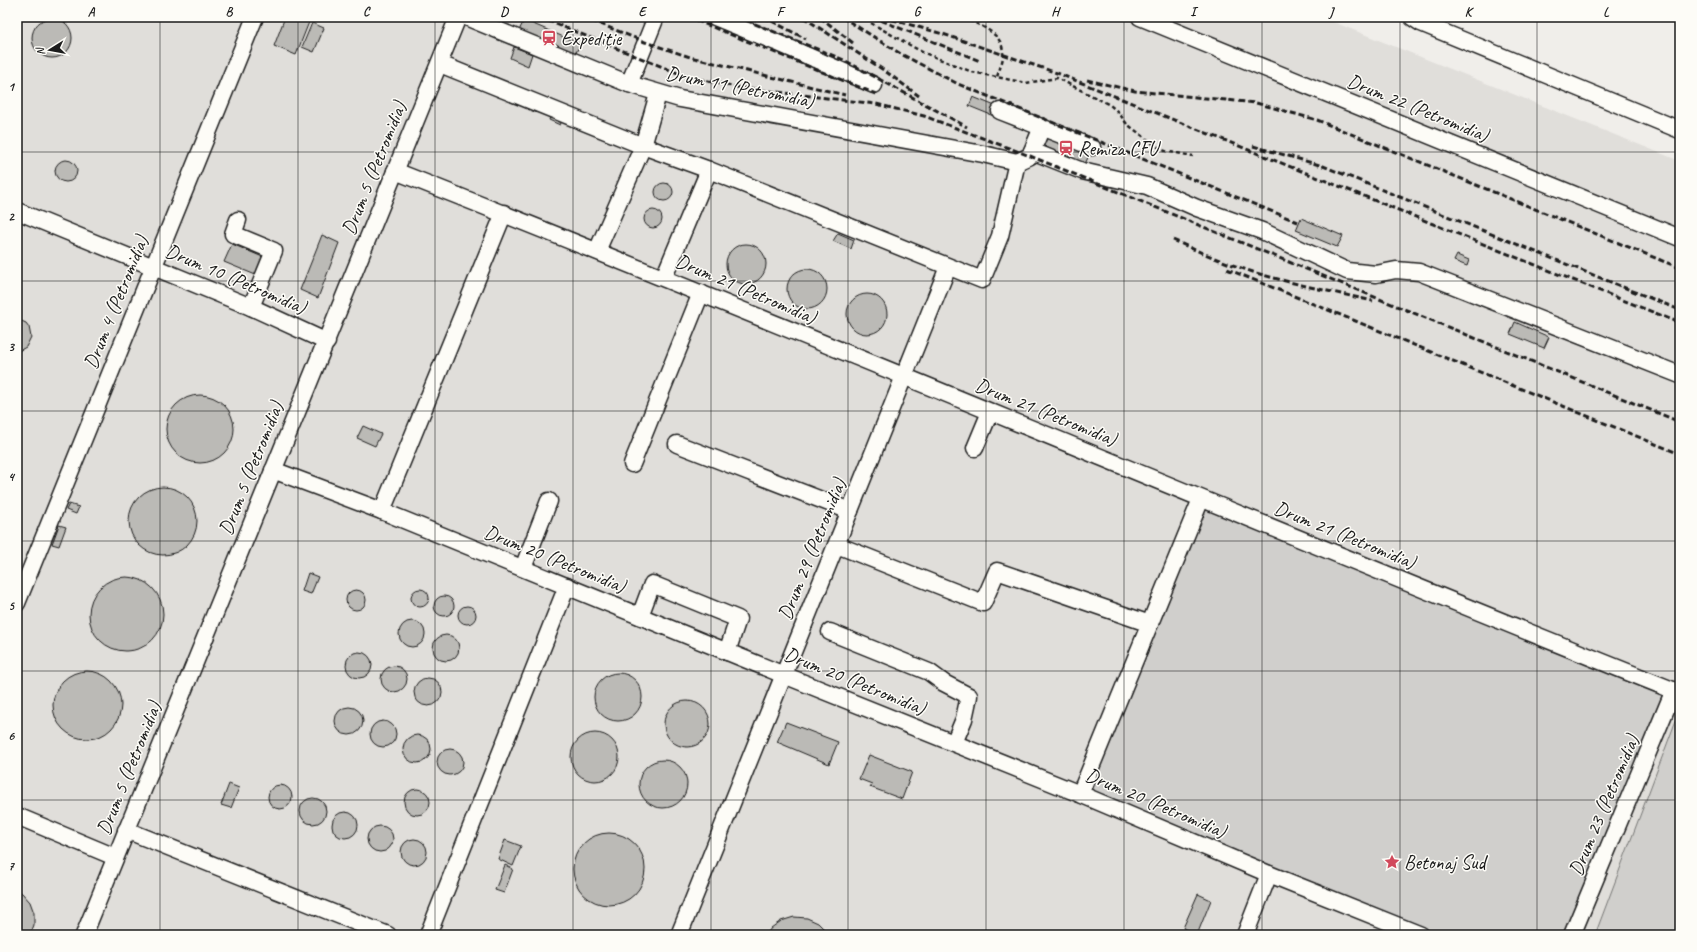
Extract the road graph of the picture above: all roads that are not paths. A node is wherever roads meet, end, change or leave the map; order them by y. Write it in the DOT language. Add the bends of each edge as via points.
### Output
graph roads {
  1 [pos="255,17"];
  2 [pos="458,17"];
  3 [pos="466,17"];
  4 [pos="656,17"];
  5 [pos="715,17"];
  6 [pos="1140,17"];
  7 [pos="1412,17"];
  8 [pos="440,64"];
  9 [pos="629,84"];
  10 [pos="874,85"];
  11 [pos="658,94"];
  12 [pos="1000,111"];
  13 [pos="1042,127"];
  14 [pos="1680,130"];
  15 [pos="643,146"];
  16 [pos="1092,147"];
  17 [pos="1032,151"];
  18 [pos="1017,162"];
  19 [pos="709,170"];
  20 [pos="395,171"];
  21 [pos="17,210"];
  22 [pos="504,213"];
  23 [pos="238,220"];
  24 [pos="1680,238"];
  25 [pos="597,251"];
  26 [pos="154,266"];
  27 [pos="948,267"];
  28 [pos="664,277"];
  29 [pos="701,293"];
  30 [pos="252,307"];
  31 [pos="327,342"];
  32 [pos="1680,375"];
  33 [pos="904,377"];
  34 [pos="1680,379"];
  35 [pos="1680,385"];
  36 [pos="990,412"];
  37 [pos="677,444"];
  38 [pos="975,448"];
  39 [pos="632,464"];
  40 [pos="273,470"];
  41 [pos="1201,498"];
  42 [pos="549,501"];
  43 [pos="382,511"];
  44 [pos="850,511"];
  45 [pos="837,545"];
  46 [pos="523,568"];
  47 [pos="567,586"];
  48 [pos="17,603"];
  49 [pos="640,616"];
  50 [pos="1150,624"];
  51 [pos="830,632"];
  52 [pos="727,652"];
  53 [pos="784,675"];
  54 [pos="1677,692"];
  55 [pos="954,743"];
  56 [pos="1080,794"];
  57 [pos="17,816"];
  58 [pos="126,830"];
  59 [pos="115,857"];
  60 [pos="1269,874"];
  61 [pos="84,935"];
  62 [pos="388,935"];
  63 [pos="428,935"];
  64 [pos="679,935"];
  65 [pos="1245,935"];
  66 [pos="1421,935"];
  67 [pos="1572,935"];
  1 -- 26 [label="lane, Drum 4 (Petromidia)"];
  2 -- 8 [label="lane, Drum 5 (Petromidia)"];
  3 -- 9 [label="lane, Drum 11 (Petromidia)"];
  4 -- 9 [label="lane"];
  5 -- 10 [label="lane"];
  6 -- 24 [label="lane, Drum 22 (Petromidia)"];
  7 -- 14 [label="lane" via="1421,23"];
  8 -- 15 [label="lane"];
  8 -- 20 [label="lane, Drum 5 (Petromidia)"];
  9 -- 11 [label="lane, Drum 11 (Petromidia)"];
  11 -- 15 [label="lane"];
  11 -- 18 [label="lane, Drum 11 (Petromidia)"];
  12 -- 13 [label="lane"];
  13 -- 16 [label="lane"];
  13 -- 17 [label="lane"];
  15 -- 19 [label="lane"];
  15 -- 25 [label="lane"];
  17 -- 18 [label="lane" via="1030,156"];
  17 -- 32 [label="lane" via="1082,171 1147,186 1211,214 1262,231 1347,271 1376,274 1396,270 1419,272"];
  18 -- 27 [label="lane" via="1000,236 982,280"];
  19 -- 27 [label="lane"];
  19 -- 28 [label="lane"];
  20 -- 22 [label="lane, Drum 21 (Petromidia)"];
  20 -- 31 [label="lane, Drum 5 (Petromidia)"];
  21 -- 26 [label="lane, Drum 10 (Petromidia)"];
  22 -- 25 [label="lane, Drum 21 (Petromidia)"];
  22 -- 43 [label="lane"];
  23 -- 30 [label="lane" via="233,234 274,252"];
  25 -- 28 [label="lane, Drum 21 (Petromidia)"];
  26 -- 30 [label="lane, Drum 10 (Petromidia)"];
  26 -- 48 [label="lane, Drum 4 (Petromidia)"];
  27 -- 33 [label="lane, Drum 29 (Petromidia)"];
  28 -- 29 [label="lane, Drum 21 (Petromidia)"];
  29 -- 33 [label="lane, Drum 21 (Petromidia)"];
  29 -- 39 [label="lane"];
  30 -- 31 [label="lane, Drum 10 (Petromidia)"];
  31 -- 40 [label="lane, Drum 5 (Petromidia)"];
  33 -- 36 [label="lane, Drum 21 (Petromidia)"];
  33 -- 44 [label="lane, Drum 29 (Petromidia)"];
  34 -- 35 [label="lane"];
  36 -- 38 [label="lane"];
  36 -- 41 [label="lane, Drum 21 (Petromidia)"];
  37 -- 44 [label="lane"];
  40 -- 43 [label="lane, Drum 20 (Petromidia)"];
  40 -- 58 [label="lane, Drum 5 (Petromidia)"];
  41 -- 50 [label="lane"];
  41 -- 54 [label="lane, Drum 21 (Petromidia)"];
  42 -- 46 [label="lane"];
  43 -- 46 [label="lane, Drum 20 (Petromidia)"];
  44 -- 45 [label="lane, Drum 29 (Petromidia)"];
  45 -- 50 [label="lane" via="983,603 997,572"];
  45 -- 53 [label="lane, Drum 29 (Petromidia)"];
  46 -- 47 [label="lane, Drum 20 (Petromidia)"];
  47 -- 49 [label="lane, Drum 20 (Petromidia)"];
  47 -- 63 [label="lane"];
  49 -- 52 [label="lane, Drum 20 (Petromidia)"];
  49 -- 52 [label="lane" via="652,584 738,619"];
  50 -- 56 [label="lane"];
  51 -- 55 [label="lane" via="929,672 970,696"];
  52 -- 53 [label="lane, Drum 20 (Petromidia)"];
  53 -- 55 [label="lane, Drum 20 (Petromidia)"];
  53 -- 64 [label="lane, Drum 29 (Petromidia)"];
  54 -- 67 [label="lane, Drum 23 (Petromidia)"];
  55 -- 56 [label="lane, Drum 20 (Petromidia)"];
  56 -- 60 [label="lane, Drum 20 (Petromidia)"];
  57 -- 59 [label="lane"];
  58 -- 59 [label="lane, Drum 5 (Petromidia)"];
  58 -- 62 [label="lane"];
  59 -- 61 [label="lane, Drum 5 (Petromidia)"];
  60 -- 65 [label="lane"];
  60 -- 66 [label="lane, Drum 20 (Petromidia)"];
}
